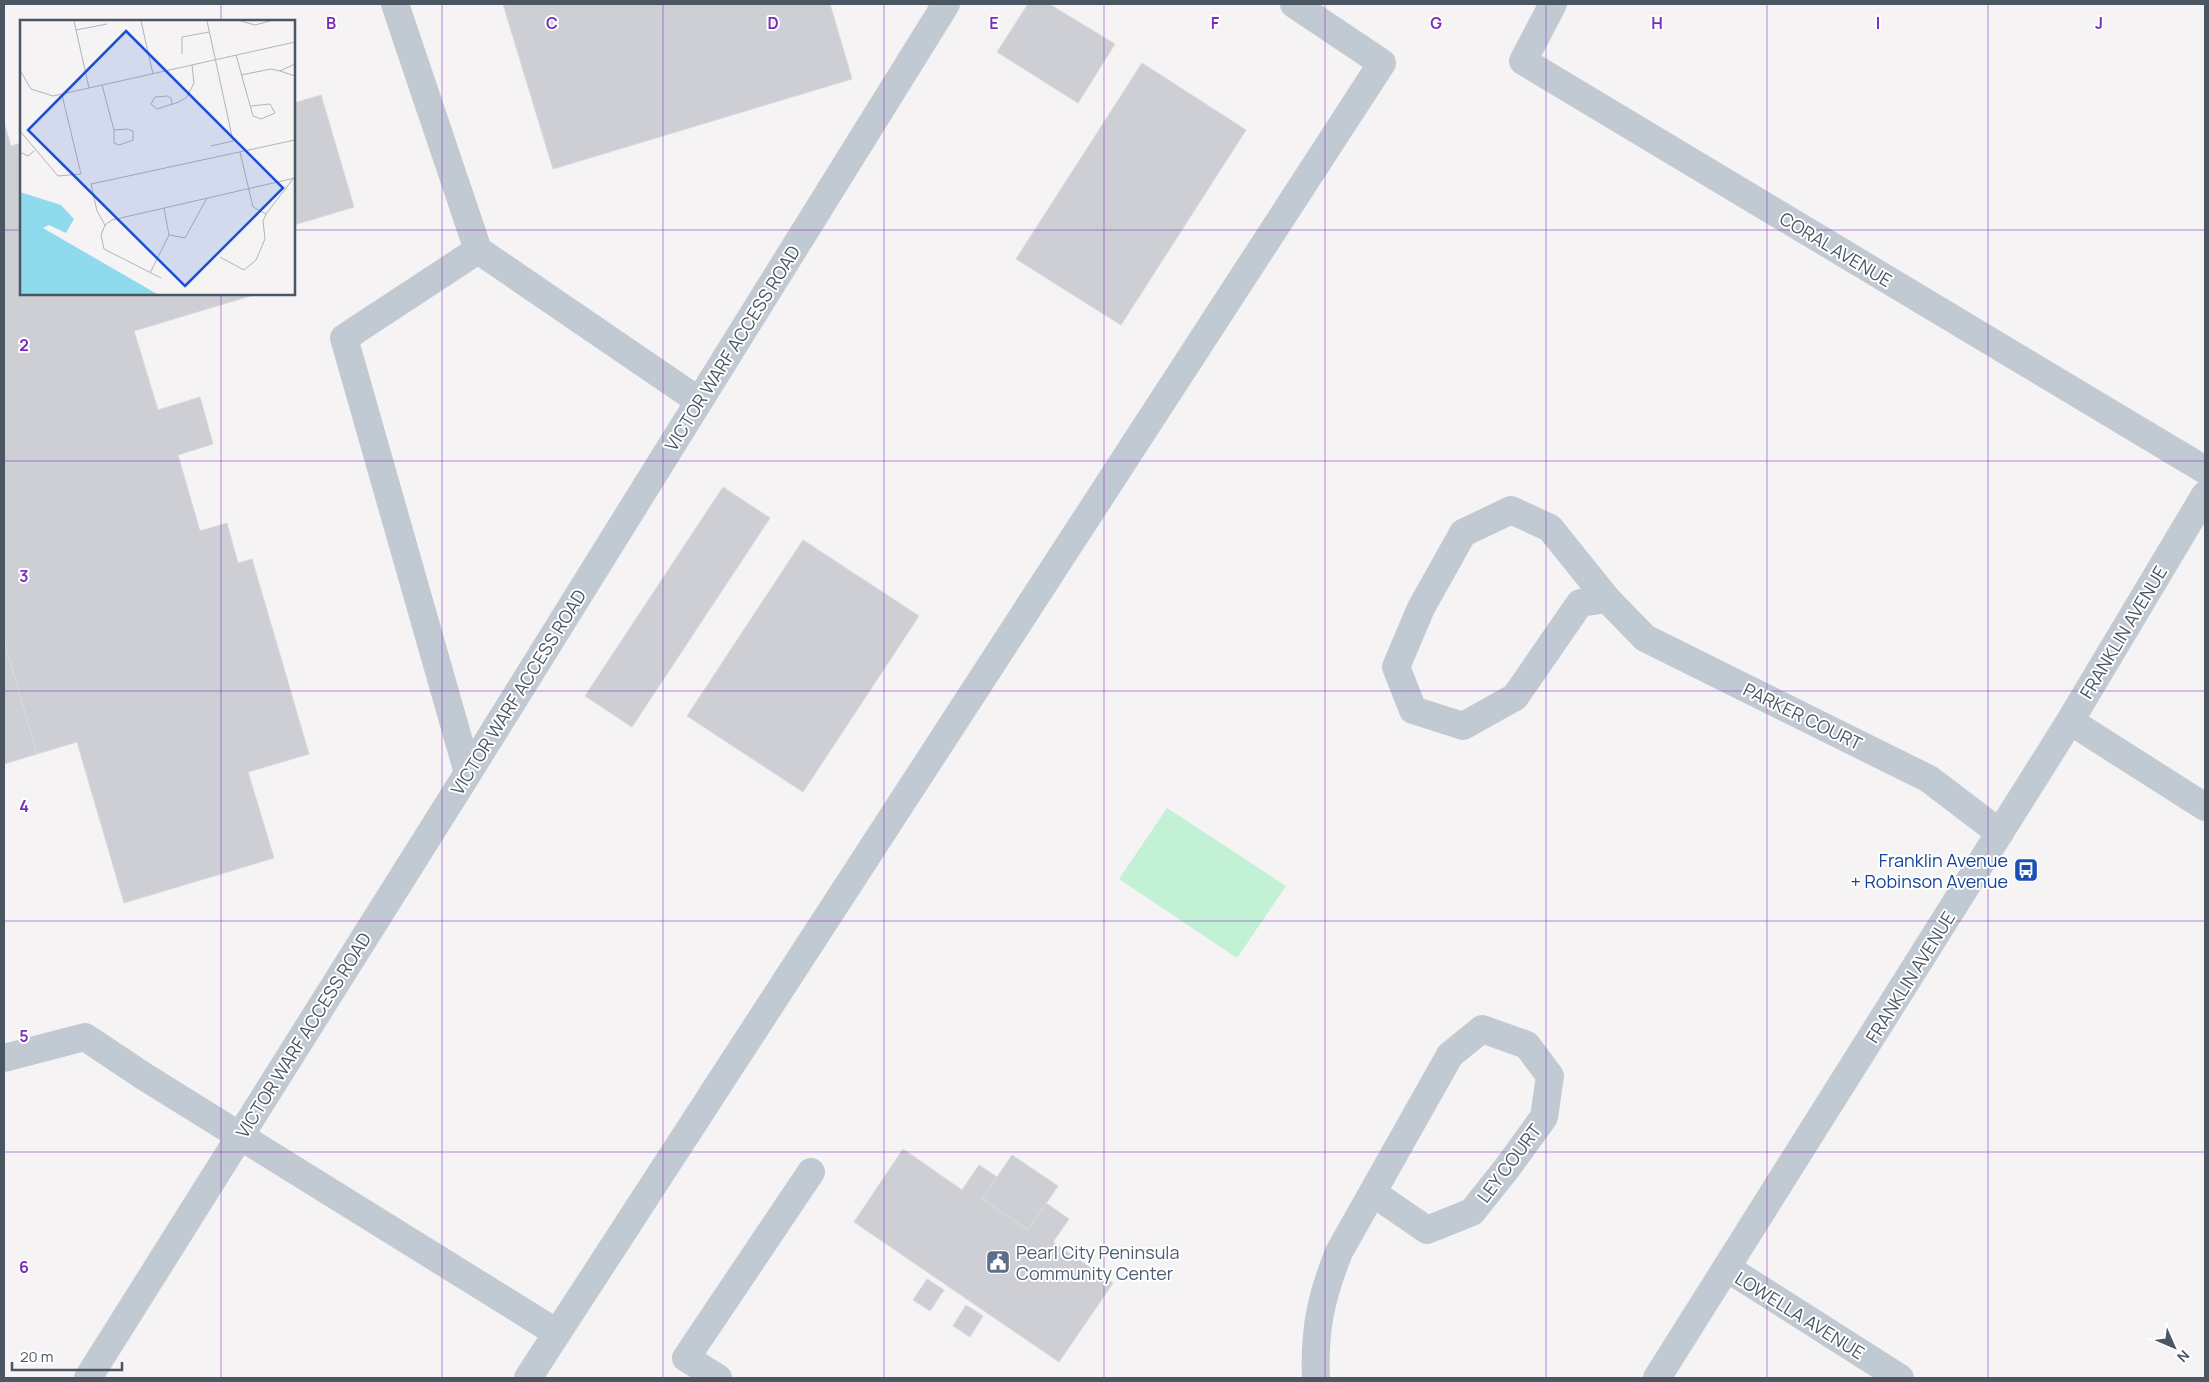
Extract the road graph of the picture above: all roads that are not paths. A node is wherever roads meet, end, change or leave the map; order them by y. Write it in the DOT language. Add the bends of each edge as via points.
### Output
graph roads {
  1 [pos="395,4"];
  2 [pos="946,4"];
  3 [pos="1294,4"];
  4 [pos="1554,4"];
  5 [pos="478,250"];
  6 [pos="699,401"];
  7 [pos="2205,470"];
  8 [pos="2205,495"];
  9 [pos="1607,599"];
  10 [pos="2070,721"];
  11 [pos="468,773"];
  12 [pos="2205,807"];
  13 [pos="2000,833"];
  14 [pos="4,1058"];
  15 [pos="239,1135"];
  16 [pos="811,1172"];
  17 [pos="1373,1194"];
  18 [pos="1727,1268"];
  19 [pos="557,1333"];
  20 [pos="88,1378"];
  21 [pos="528,1378"];
  22 [pos="718,1378"];
  23 [pos="1316,1378"];
  24 [pos="1657,1378"];
  25 [pos="1900,1378"];
  1 -- 5 [label="street"];
  2 -- 6 [label="street, VICTOR WARF ACCESS ROAD"];
  3 -- 19 [label="street" via="1382,63"];
  4 -- 7 [label="street, CORAL AVENUE" via="1523,61"];
  5 -- 6 [label="street"];
  5 -- 11 [label="street" via="344,338"];
  6 -- 11 [label="street, VICTOR WARF ACCESS ROAD"];
  8 -- 10 [label="street, FRANKLIN AVENUE"];
  9 -- 9 [label="street, PARKER COURT" via="1550,528 1512,510 1463,533 1421,608 1396,667 1414,710 1463,726 1516,698 1580,603"];
  9 -- 13 [label="street, PARKER COURT" via="1645,638 1929,779"];
  10 -- 12 [label="street"];
  10 -- 13 [label="street, FRANKLIN AVENUE"];
  11 -- 15 [label="street, VICTOR WARF ACCESS ROAD"];
  13 -- 18 [label="street, FRANKLIN AVENUE"];
  14 -- 15 [label="street" via="85,1037"];
  15 -- 19 [label="street"];
  15 -- 20 [label="street, VICTOR WARF ACCESS ROAD"];
  16 -- 22 [label="street" via="686,1358"];
  17 -- 17 [label="street, LEY COURT" via="1450,1055 1482,1029 1527,1045 1550,1076 1544,1116 1472,1212 1427,1230"];
  17 -- 23 [label="street, LEY COURT" via="1339,1252 1327,1282 1318,1313"];
  18 -- 24 [label="street, FRANKLIN AVENUE"];
  18 -- 25 [label="street, LOWELLA AVENUE"];
  19 -- 21 [label="street"];
}
